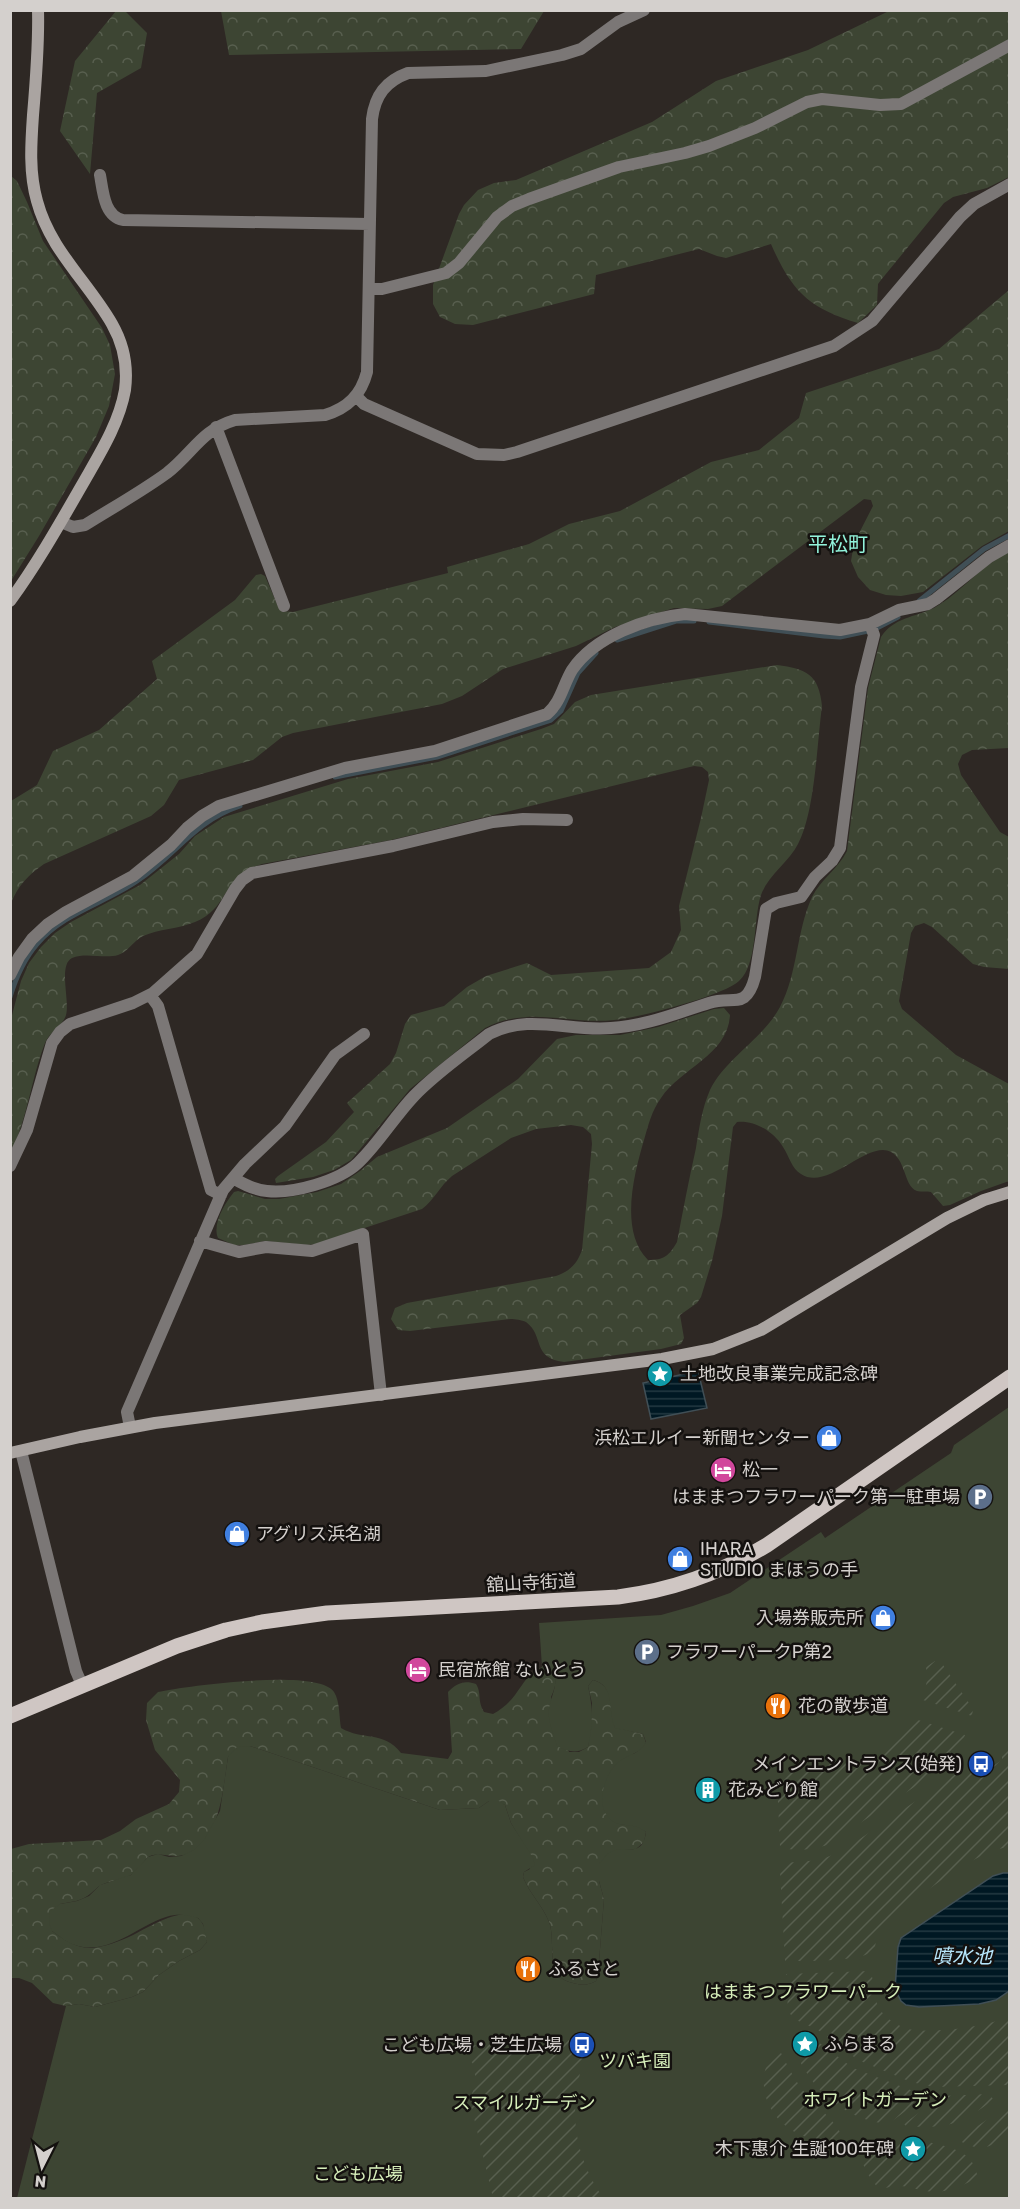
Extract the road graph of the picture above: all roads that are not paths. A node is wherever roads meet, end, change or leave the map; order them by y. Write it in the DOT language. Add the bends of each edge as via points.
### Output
graph roads {
  1 [pos="38,10"];
  2 [pos="644,10"];
  3 [pos="1010,45"];
  4 [pos="100,175"];
  5 [pos="1010,184"];
  6 [pos="370,224"];
  7 [pos="369,289"];
  8 [pos="356,396"];
  9 [pos="216,428"];
  10 [pos="61,522"];
  11 [pos="1010,545"];
  12 [pos="10,601"];
  13 [pos="284,606"];
  14 [pos="870,624"];
  15 [pos="567,820"];
  16 [pos="10,975"];
  17 [pos="150,995"];
  18 [pos="364,1034"];
  19 [pos="10,1166"];
  20 [pos="233,1178"];
  21 [pos="1010,1192"];
  22 [pos="221,1195"];
  23 [pos="200,1241"];
  24 [pos="1010,1377"];
  25 [pos="381,1395"];
  26 [pos="130,1427"];
  27 [pos="16,1452"];
  28 [pos="82,1685"];
  29 [pos="10,1716"];
  1 -- 10 [label="street" via="31,160 36,200 51,237 111,322 122,347 126,374 114,426"];
  2 -- 6 [label="street" via="572,52 486,71 408,73 396,77 376,101 372,119"];
  3 -- 7 [label="street" via="901,104 822,99 807,102 709,146 619,166 529,199 497,217 446,273"];
  4 -- 6 [label="street" via="110,213 123,220"];
  5 -- 8 [label="street" via="974,204 872,321 834,346 517,452 490,456 471,452 364,404"];
  6 -- 7 [label="street"];
  7 -- 8 [label="street" via="367,372"];
  8 -- 9 [label="street" via="325,415 235,420"];
  9 -- 10 [label="street" via="169,471 85,525 73,527"];
  9 -- 13 [label="street"];
  10 -- 12 [label="street"];
  11 -- 14 [label="street" via="989,556 928,604 899,610"];
  14 -- 16 [label="street" via="824,630 686,614 664,617 618,633 582,658 556,707 548,714 426,753 330,772 219,806 133,876 48,924 32,939"];
  14 -- 20 [label="street" via="874,635 861,687 840,848 801,897 766,909 753,985 743,998 718,1000 618,1028 529,1023 501,1028 416,1094 370,1151 338,1177 278,1192 254,1188"];
  15 -- 17 [label="street" via="493,822 252,873 235,889 197,954"];
  17 -- 19 [label="street" via="70,1024 60,1032 52,1043 27,1130"];
  17 -- 22 [label="street" via="158,1006 211,1190"];
  18 -- 20 [label="street" via="335,1055 285,1126"];
  20 -- 22 [label="street"];
  21 -- 25 [label="street" via="947,1218 761,1330 713,1349"];
  22 -- 23 [label="street"];
  23 -- 25 [label="street" via="239,1252 266,1247 312,1251 363,1234"];
  23 -- 26 [label="street" via="127,1412"];
  24 -- 28 [label="main road, 舘山寺街道" via="767,1545 728,1567 686,1583 618,1597 276,1619 201,1637"];
  25 -- 26 [label="street"];
  26 -- 27 [label="street"];
  27 -- 28 [label="street"];
  28 -- 29 [label="main road, 舘山寺街道"];
}
